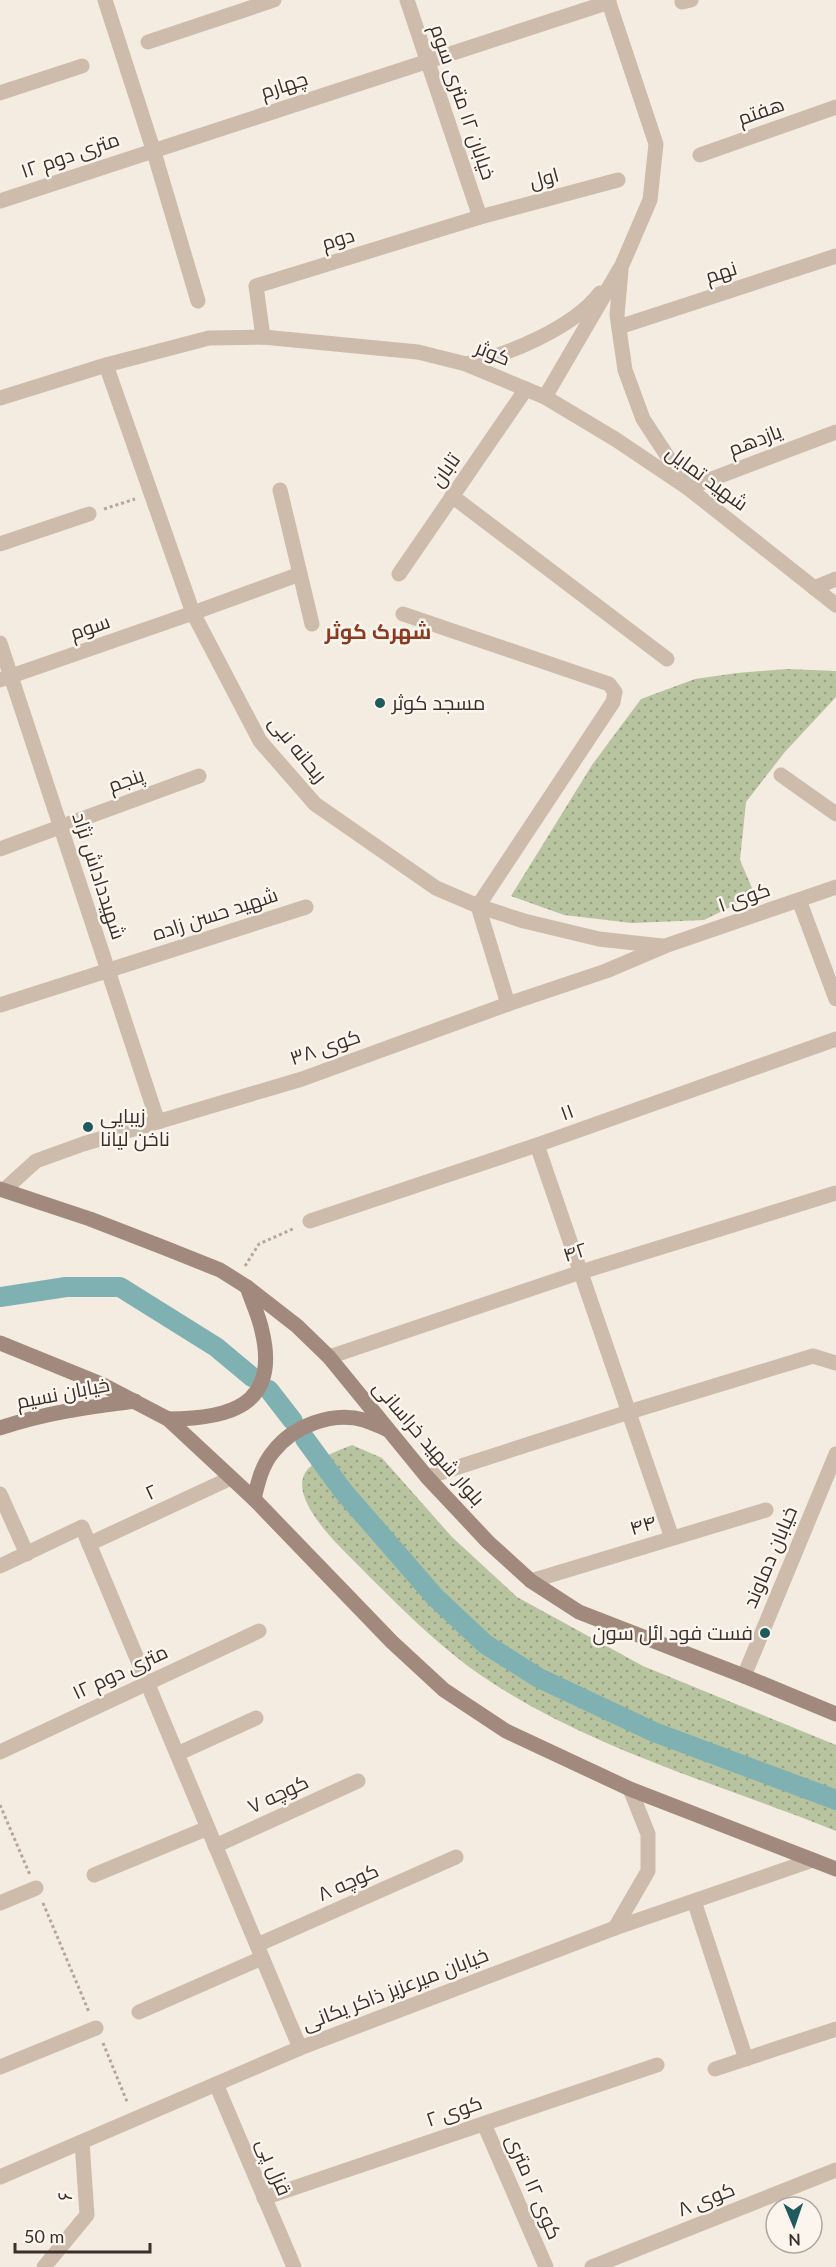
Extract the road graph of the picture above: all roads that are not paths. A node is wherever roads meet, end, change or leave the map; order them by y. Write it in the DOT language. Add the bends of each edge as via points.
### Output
graph roads {
  1 [pos="105,0"];
  2 [pos="274,0"];
  3 [pos="407,0"];
  4 [pos="608,1"];
  5 [pos="148,42"];
  6 [pos="427,60"];
  7 [pos="82,66"];
  8 [pos="0,93"];
  9 [pos="836,107"];
  10 [pos="153,149"];
  11 [pos="700,155"];
  12 [pos="618,180"];
  13 [pos="0,201"];
  14 [pos="480,217"];
  15 [pos="836,256"];
  16 [pos="622,265"];
  17 [pos="198,301"];
  18 [pos="619,327"];
  19 [pos="263,337"];
  20 [pos="106,364"];
  21 [pos="466,364"];
  22 [pos="526,389"];
  23 [pos="545,397"];
  24 [pos="0,398"];
  25 [pos="836,432"];
  26 [pos="688,488"];
  27 [pos="280,490"];
  28 [pos="452,496"];
  29 [pos="89,514"];
  30 [pos="0,544"];
  31 [pos="300,574"];
  32 [pos="399,574"];
  33 [pos="836,579"];
  34 [pos="814,588"];
  35 [pos="836,604"];
  36 [pos="193,613"];
  37 [pos="403,614"];
  38 [pos="312,624"];
  39 [pos="0,643"];
  40 [pos="667,658"];
  41 [pos="5,678"];
  42 [pos="781,775"];
  43 [pos="199,776"];
  44 [pos="836,814"];
  45 [pos="61,825"];
  46 [pos="0,849"];
  47 [pos="836,887"];
  48 [pos="800,900"];
  49 [pos="478,906"];
  50 [pos="306,907"];
  51 [pos="665,946"];
  52 [pos="108,971"];
  53 [pos="836,999"];
  54 [pos="508,1004"];
  55 [pos="0,1005"];
  56 [pos="836,1039"];
  57 [pos="158,1122"];
  58 [pos="537,1145"];
  59 [pos="2,1190"];
  60 [pos="836,1193"];
  61 [pos="310,1221"];
  62 [pos="581,1272"];
  63 [pos="241,1284"];
  64 [pos="0,1343"];
  65 [pos="329,1357"];
  66 [pos="836,1363"];
  67 [pos="135,1401"];
  68 [pos="629,1412"];
  69 [pos="168,1419"];
  70 [pos="0,1428"];
  71 [pos="386,1428"];
  72 [pos="836,1454"];
  73 [pos="427,1477"];
  74 [pos="231,1479"];
  75 [pos="0,1494"];
  76 [pos="254,1499"];
  77 [pos="766,1510"];
  78 [pos="672,1538"];
  79 [pos="89,1545"];
  80 [pos="27,1554"];
  81 [pos="0,1566"];
  82 [pos="531,1581"];
  83 [pos="259,1631"];
  84 [pos="744,1676"];
  85 [pos="147,1683"];
  86 [pos="836,1714"];
  87 [pos="256,1718"];
  88 [pos="0,1752"];
  89 [pos="177,1754"];
  90 [pos="358,1781"];
  91 [pos="630,1789"];
  92 [pos="208,1828"];
  93 [pos="215,1846"];
  94 [pos="456,1857"];
  95 [pos="813,1860"];
  96 [pos="836,1869"];
  97 [pos="93,1875"];
  98 [pos="36,1888"];
  99 [pos="694,1901"];
  100 [pos="0,1903"];
  101 [pos="615,1928"];
  102 [pos="259,1951"];
  103 [pos="139,2012"];
  104 [pos="96,2028"];
  105 [pos="836,2029"];
  106 [pos="300,2048"];
  107 [pos="746,2059"];
  108 [pos="657,2065"];
  109 [pos="0,2067"];
  110 [pos="716,2069"];
  111 [pos="216,2084"];
  112 [pos="484,2124"];
  113 [pos="82,2142"];
  114 [pos="836,2170"];
  115 [pos="1,2172"];
  116 [pos="264,2198"];
  117 [pos="44,2267"];
  118 [pos="294,2267"];
  119 [pos="546,2267"];
  120 [pos="592,2267"];
  1 -- 10 [label="street"];
  2 -- 5 [label="street"];
  3 -- 6 [label="street, خیابان ۱۲ متری سوم"];
  4 -- 6 [label="street"];
  4 -- 16 [label="street" via="656,144 651,200"];
  6 -- 10 [label="street, چهارم"];
  6 -- 14 [label="street, خیابان ۱۲ متری سوم"];
  7 -- 8 [label="street"];
  9 -- 11 [label="street, هفتم"];
  10 -- 13 [label="street, ۱۲ متری دوم"];
  10 -- 17 [label="street"];
  12 -- 14 [label="street, اول"];
  14 -- 19 [label="street, دوم" via="256,286"];
  15 -- 18 [label="street, نهم"];
  16 -- 18 [label="street"];
  16 -- 21 [label="street" via="594,301 556,328 510,352"];
  16 -- 23 [label="street"];
  18 -- 26 [label="street" via="625,370 643,419"];
  19 -- 20 [label="street, کوثر" via="209,338"];
  19 -- 21 [label="street, کوثر" via="418,352"];
  20 -- 24 [label="street, کوثر"];
  20 -- 36 [label="street, ریحانه نبی"];
  21 -- 22 [label="street, کوثر"];
  22 -- 23 [label="street, کوثر"];
  22 -- 28 [label="street, تابان"];
  23 -- 26 [label="street, شهید تمایل"];
  25 -- 26 [label="street, یازدهم"];
  26 -- 34 [label="street, شهید تمایل"];
  27 -- 31 [label="street"];
  28 -- 32 [label="street, تابان"];
  28 -- 40 [label="street"];
  29 -- 30 [label="street"];
  31 -- 36 [label="street, سوم"];
  31 -- 38 [label="street"];
  33 -- 34 [label="street"];
  34 -- 35 [label="street, شهید تمایل"];
  36 -- 41 [label="street, سوم"];
  36 -- 49 [label="street, ریحانه نبی" via="260,741 315,804 436,888"];
  37 -- 49 [label="street" via="609,684 615,692 613,702"];
  39 -- 41 [label="street, شهیدداداش نژاد"];
  41 -- 45 [label="street, شهیدداداش نژاد"];
  42 -- 44 [label="street"];
  43 -- 45 [label="street, پنجم"];
  45 -- 46 [label="street, پنجم"];
  45 -- 52 [label="street, شهیدداداش نژاد"];
  47 -- 48 [label="street, کوی ۱"];
  48 -- 51 [label="street, کوی ۱"];
  48 -- 53 [label="street"];
  49 -- 51 [label="street, ریحانه نبی" via="599,939"];
  49 -- 54 [label="street"];
  50 -- 52 [label="street, شهید حسن زاده"];
  51 -- 54 [label="street, کوی ۳۸" via="606,971"];
  52 -- 55 [label="street, شهید حسن زاده"];
  52 -- 57 [label="street, شهیدداداش نژاد"];
  54 -- 57 [label="street, کوی ۳۸" via="302,1079"];
  56 -- 58 [label="street, ۱۱"];
  57 -- 59 [label="street, کوی ۳۸" via="36,1161"];
  58 -- 61 [label="street, ۱۱"];
  58 -- 62 [label="street"];
  59 -- 63 [label="main road, بلوار شهید خراسانی" via="90,1219 220,1270"];
  60 -- 62 [label="street, ۴۲"];
  62 -- 65 [label="street, ۴۲"];
  62 -- 68 [label="street"];
  63 -- 65 [label="main road, بلوار شهید خراسانی" via="297,1326"];
  63 -- 69 [label="main road" via="262,1330 266,1355 265,1375 255,1395 230,1412 202,1419"];
  64 -- 67 [label="main road"];
  65 -- 71 [label="main road, بلوار شهید خراسانی"];
  66 -- 68 [label="street" via="813,1356"];
  67 -- 69 [label="main road"];
  67 -- 70 [label="main road, خیابان نسیم" via="76,1408"];
  68 -- 73 [label="street"];
  68 -- 78 [label="street"];
  69 -- 74 [label="main road"];
  71 -- 73 [label="main road, بلوار شهید خراسانی"];
  71 -- 76 [label="main road" via="362,1419 337,1418 297,1431 272,1452 260,1474"];
  72 -- 84 [label="street, خیابان دماوند"];
  73 -- 82 [label="main road, بلوار شهید خراسانی"];
  74 -- 76 [label="main road"];
  74 -- 79 [label="street, ۲"];
  75 -- 80 [label="street"];
  76 -- 91 [label="main road" via="392,1642 444,1690 506,1731"];
  77 -- 78 [label="street, ۴۴"];
  78 -- 82 [label="street, ۴۴"];
  79 -- 80 [label="street" via="82,1527"];
  79 -- 85 [label="street"];
  80 -- 81 [label="street"];
  82 -- 84 [label="main road, بلوار شهید خراسانی" via="579,1612"];
  83 -- 85 [label="street, ۱۲ متری دوم"];
  84 -- 86 [label="main road, بلوار شهید خراسانی"];
  85 -- 88 [label="street, ۱۲ متری دوم"];
  85 -- 89 [label="street"];
  87 -- 89 [label="street"];
  89 -- 92 [label="street"];
  90 -- 93 [label="street, کوچه ۷"];
  91 -- 95 [label="main road"];
  91 -- 101 [label="street" via="648,1834 648,1870"];
  92 -- 93 [label="street"];
  92 -- 97 [label="street"];
  93 -- 102 [label="street"];
  94 -- 102 [label="street, کوچه ۸"];
  95 -- 96 [label="main road"];
  95 -- 99 [label="street, خیابان میرعزیز ذاکر یکانی"];
  98 -- 100 [label="street"];
  99 -- 101 [label="street, خیابان میرعزیز ذاکر یکانی"];
  99 -- 107 [label="street"];
  101 -- 106 [label="street, خیابان میرعزیز ذاکر یکانی"];
  102 -- 103 [label="street, کوچه ۸"];
  102 -- 106 [label="street"];
  104 -- 109 [label="street"];
  105 -- 107 [label="street"];
  106 -- 111 [label="street, خیابان میرعزیز ذاکر یکانی"];
  107 -- 110 [label="street"];
  108 -- 112 [label="street, کوی ۲"];
  111 -- 113 [label="street, خیابان میرعزیز ذاکر یکانی"];
  111 -- 116 [label="street, قزل پی"];
  112 -- 116 [label="street, کوی ۲"];
  112 -- 119 [label="street, کوی ۱۲ متری"];
  113 -- 115 [label="street, خیابان میرعزیز ذاکر یکانی"];
  113 -- 117 [label="street, ۶" via="87,2215"];
  114 -- 120 [label="street, کوی ۸"];
  116 -- 118 [label="street, قزل پی"];
}
